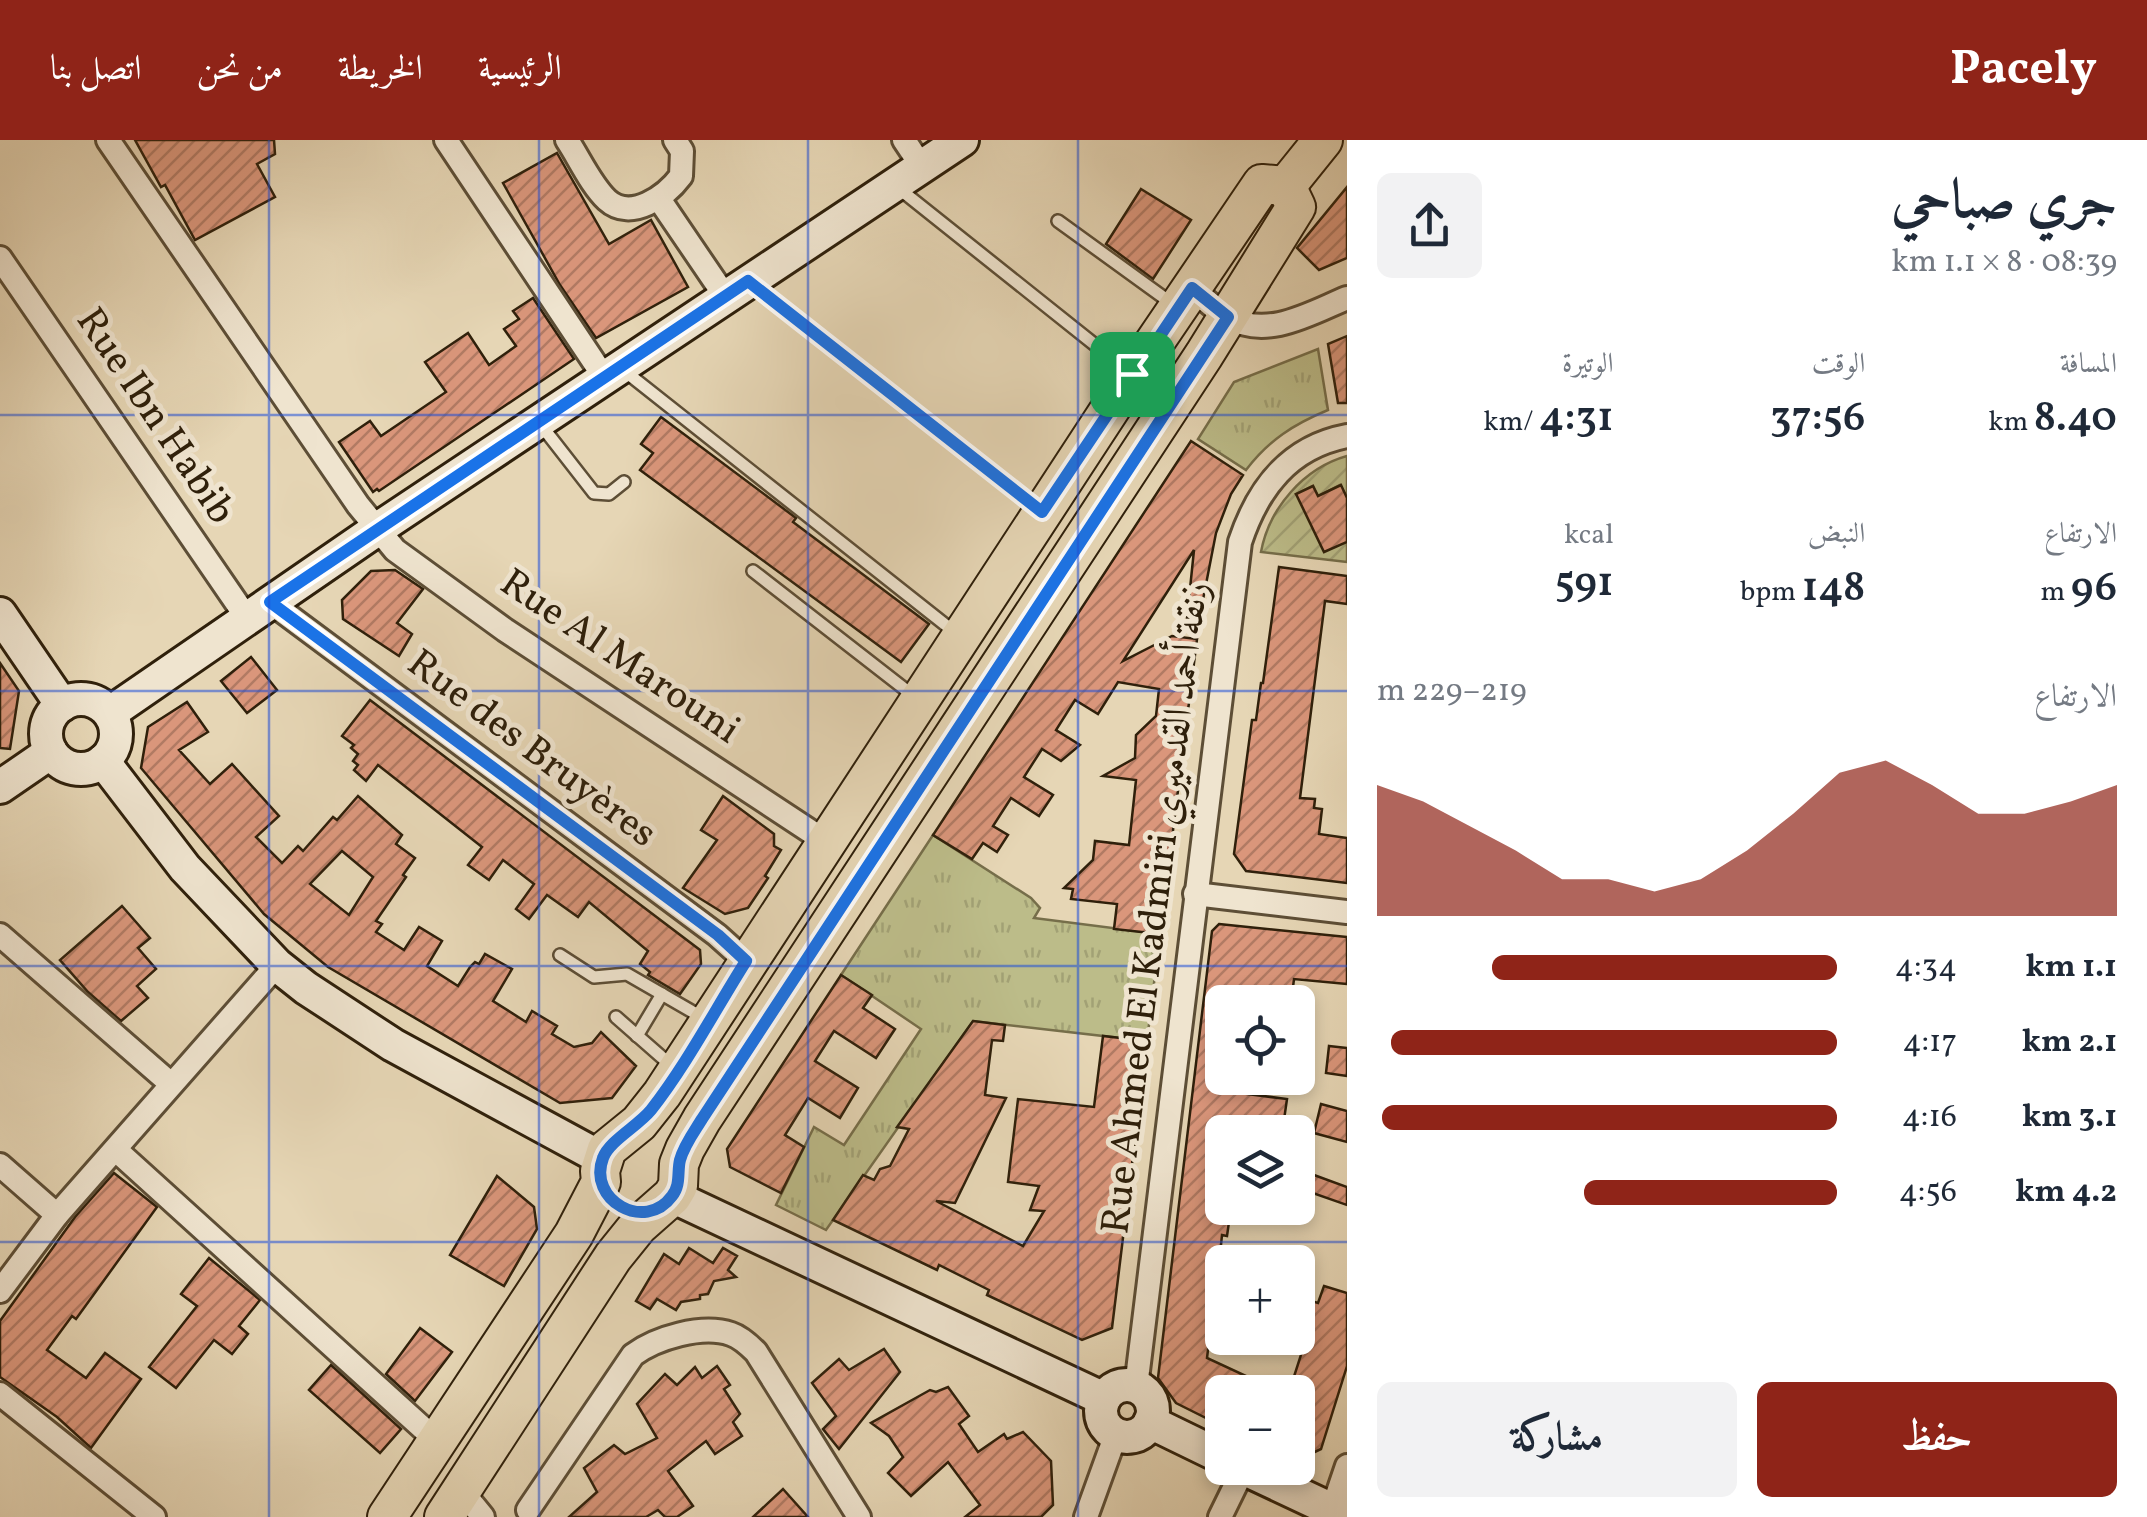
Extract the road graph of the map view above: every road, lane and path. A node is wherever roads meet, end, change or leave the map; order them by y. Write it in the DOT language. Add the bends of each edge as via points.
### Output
graph roads {
  1 [pos="108,140"];
  2 [pos="446,140"];
  3 [pos="567,140"];
  4 [pos="675,140"];
  5 [pos="962,140"];
  6 [pos="1322,140"];
  7 [pos="913,153"];
  8 [pos="894,185"];
  9 [pos="1286,186"];
  10 [pos="659,199"];
  11 [pos="1058,221"];
  12 [pos="0,258"];
  13 [pos="737,289"];
  14 [pos="1184,298"];
  15 [pos="1347,298"];
  16 [pos="1228,317"];
  17 [pos="612,372"];
  18 [pos="1132,374"];
  19 [pos="538,422"];
  20 [pos="1347,436"];
  21 [pos="624,482"];
  22 [pos="1042,512"];
  23 [pos="376,530"];
  24 [pos="753,571"];
  25 [pos="258,610"];
  26 [pos="0,614"];
  27 [pos="960,637"];
  28 [pos="919,699"];
  29 [pos="62,705"];
  30 [pos="110,713"];
  31 [pos="51,752"];
  32 [pos="103,761"];
  33 [pos="0,787"];
  34 [pos="825,842"];
  35 [pos="1195,894"];
  36 [pos="1347,912"];
  37 [pos="0,935"];
  38 [pos="560,954"];
  39 [pos="746,961"];
  40 [pos="277,964"];
  41 [pos="662,994"];
  42 [pos="616,1017"];
  43 [pos="708,1021"];
  44 [pos="637,1036"];
  45 [pos="677,1070"];
  46 [pos="172,1084"];
  47 [pos="116,1150"];
  48 [pos="610,1159"];
  49 [pos="0,1165"];
  50 [pos="669,1190"];
  51 [pos="57,1215"];
  52 [pos="0,1292"];
  53 [pos="1136,1387"];
  54 [pos="0,1394"];
  55 [pos="1104,1399"];
  56 [pos="1150,1422"];
  57 [pos="1116,1434"];
  58 [pos="437,1441"];
  59 [pos="1205,1450"];
  60 [pos="1347,1466"];
  61 [pos="1236,1485"];
  62 [pos="1287,1485"];
  63 [pos="1342,1507"];
  64 [pos="463,1508"];
  65 [pos="528,1510"];
  66 [pos="154,1517"];
  67 [pos="387,1517"];
  68 [pos="859,1517"];
  69 [pos="1086,1517"];
  70 [pos="1220,1517"];
  1 -- 23 [label="street, Rue Al Marouni"];
  2 -- 17 [label="street"];
  3 -- 10 [label="street" via="608,201 630,208"];
  4 -- 10 [label="street" via="682,151 681,176"];
  5 -- 7 [label="street"];
  6 -- 9 [label="main road"];
  7 -- 8 [label="street"];
  8 -- 13 [label="street"];
  8 -- 18 [label="lane"];
  9 -- 14 [label="main road" via="1262,184"];
  9 -- 16 [label="main road" via="1296,207"];
  10 -- 13 [label="street"];
  11 -- 14 [label="lane" via="1149,290"];
  12 -- 25 [label="street, Rue Ibn Habib"];
  13 -- 17 [label="street"];
  13 -- 22 [label="lane"];
  14 -- 16 [label="street"];
  14 -- 18 [label="main road"];
  15 -- 16 [label="street" via="1283,324"];
  16 -- 50 [label="main road" via="702,1119"];
  17 -- 19 [label="street"];
  17 -- 27 [label="lane"];
  18 -- 22 [label="main road"];
  19 -- 21 [label="lane" via="594,493 609,494"];
  19 -- 23 [label="street"];
  20 -- 35 [label="street, Rue Ahmed El Kadmiri زنقة أحمد القدميري" via="1297,456 1270,479 1240,542"];
  22 -- 27 [label="main road"];
  23 -- 25 [label="street"];
  23 -- 34 [label="street, Rue Al Marouni" via="505,630"];
  24 -- 28 [label="lane"];
  25 -- 30 [label="street"];
  25 -- 39 [label="street, Rue des Bruyères"];
  26 -- 29 [label="street"];
  27 -- 28 [label="main road"];
  28 -- 34 [label="main road"];
  29 -- 30 [label="street" via="87,699"];
  29 -- 31 [label="street" via="46,726"];
  30 -- 32 [label="street" via="116,738"];
  31 -- 32 [label="street" via="75,768"];
  31 -- 33 [label="street"];
  32 -- 40 [label="street" via="185,868"];
  34 -- 39 [label="main road"];
  35 -- 36 [label="street"];
  35 -- 53 [label="street, Rue Ahmed El Kadmiri زنقة أحمد القدميري"];
  37 -- 46 [label="street"];
  38 -- 41 [label="lane" via="594,977 627,974"];
  39 -- 43 [label="main road"];
  40 -- 46 [label="street"];
  40 -- 48 [label="street" via="405,1052"];
  41 -- 43 [label="lane"];
  41 -- 44 [label="lane"];
  42 -- 44 [label="lane"];
  43 -- 45 [label="main road"];
  44 -- 45 [label="lane"];
  45 -- 48 [label="main road"];
  46 -- 47 [label="street"];
  47 -- 51 [label="street"];
  47 -- 58 [label="street"];
  48 -- 50 [label="main road" via="604,1191 621,1208 643,1213"];
  48 -- 50 [label="main road" via="636,1133 658,1138 668,1144"];
  48 -- 58 [label="main road" via="574,1234"];
  49 -- 51 [label="street"];
  50 -- 55 [label="street"];
  50 -- 64 [label="main road" via="613,1256"];
  51 -- 52 [label="street"];
  53 -- 55 [label="street" via="1120,1386"];
  53 -- 56 [label="street" via="1149,1398"];
  54 -- 66 [label="street"];
  55 -- 57 [label="street" via="1102,1417"];
  56 -- 57 [label="street" via="1132,1436"];
  56 -- 59 [label="street"];
  57 -- 69 [label="street"];
  58 -- 67 [label="main road"];
  60 -- 63 [label="street"];
  61 -- 70 [label="street"];
  62 -- 63 [label="street"];
  65 -- 68 [label="street" via="632,1355 661,1339 718,1332 756,1352"];
}
